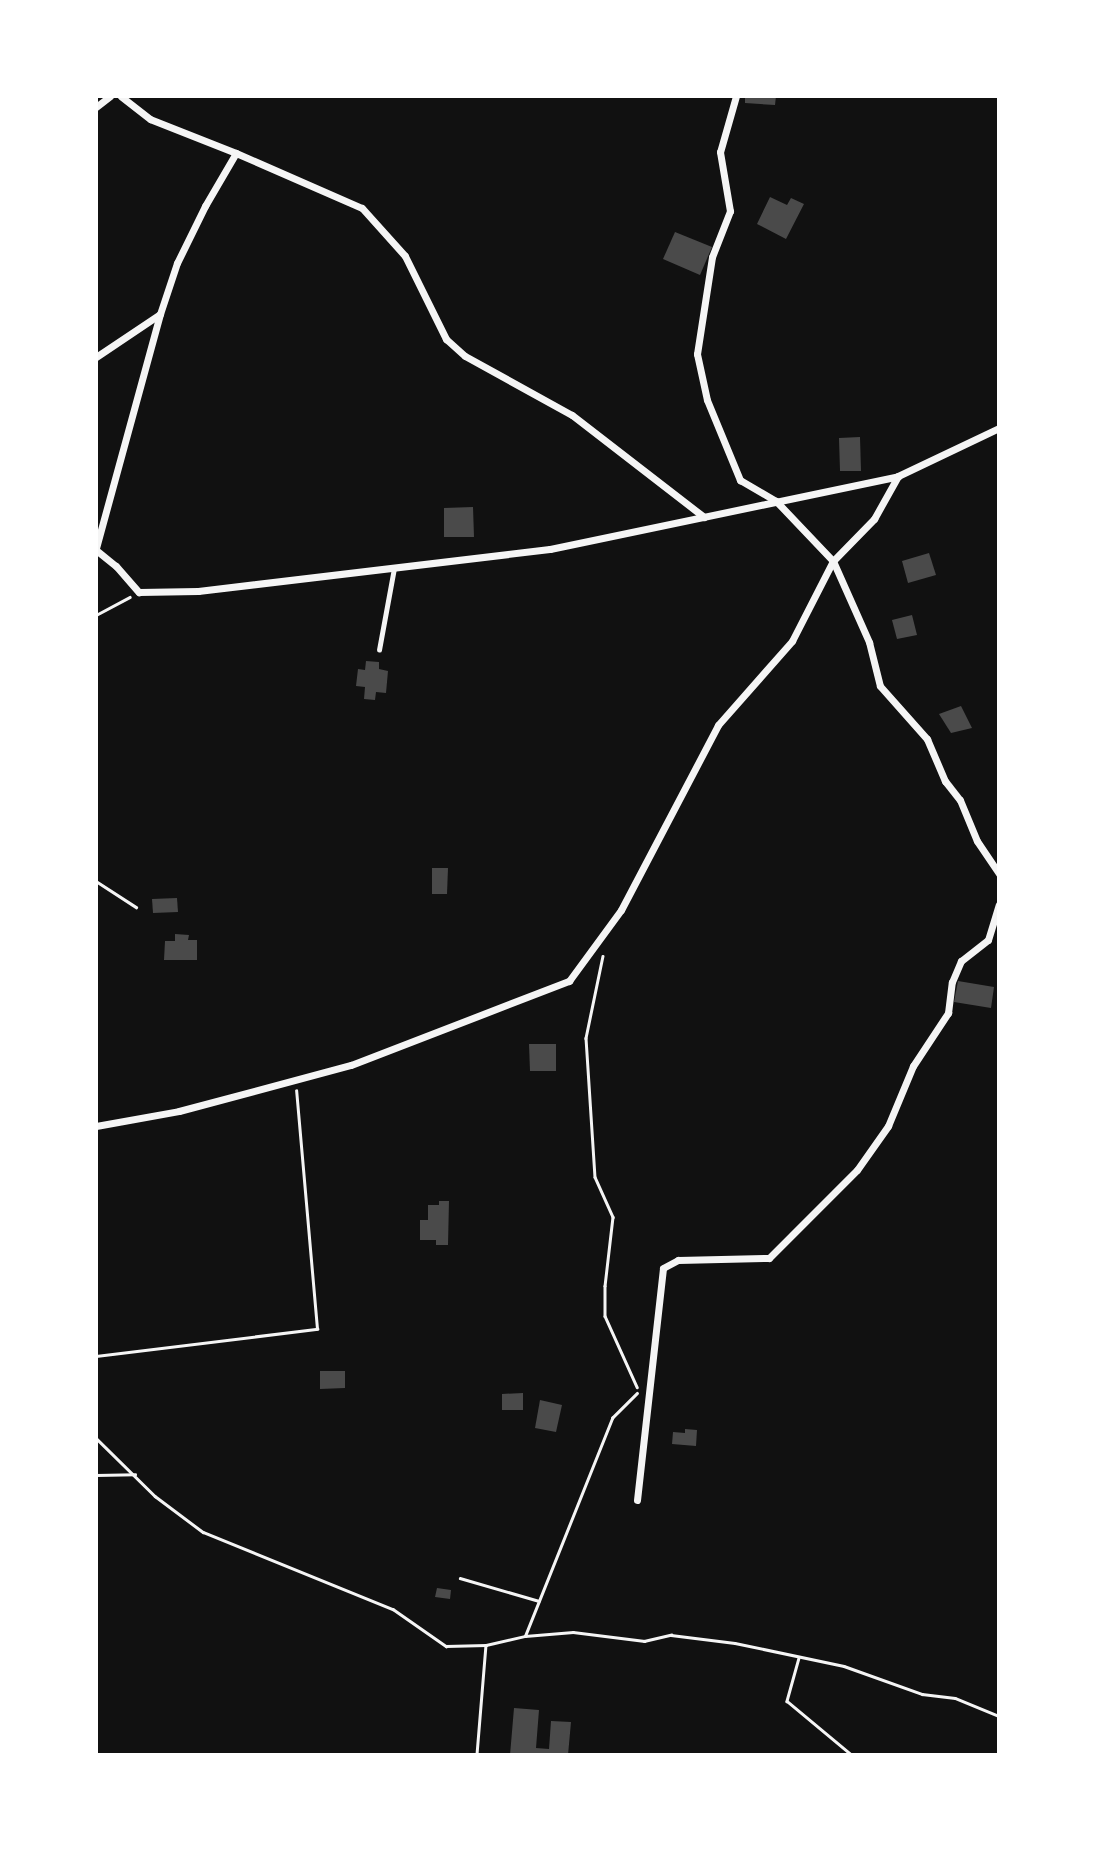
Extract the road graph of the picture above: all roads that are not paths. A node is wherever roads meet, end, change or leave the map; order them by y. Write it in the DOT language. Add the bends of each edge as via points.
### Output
graph roads {
  1 [pos="110,96"];
  2 [pos="121,96"];
  3 [pos="736,96"];
  4 [pos="96,107"];
  5 [pos="236,153"];
  6 [pos="160,314"];
  7 [pos="96,357"];
  8 [pos="999,428"];
  9 [pos="898,476"];
  10 [pos="776,502"];
  11 [pos="704,517"];
  12 [pos="96,549"];
  13 [pos="833,561"];
  14 [pos="394,568"];
  15 [pos="379,650"];
  16 [pos="999,874"];
  17 [pos="999,905"];
  18 [pos="96,1126"];
  19 [pos="637,1500"];
  1 -- 4 [label="street"];
  2 -- 5 [label="street" via="150,119"];
  3 -- 10 [label="street" via="720,152 730,211 712,257 697,354 707,400 740,480"];
  5 -- 6 [label="street" via="177,263"];
  5 -- 11 [label="street" via="362,208 405,256 446,339 465,356 572,415"];
  6 -- 7 [label="street"];
  6 -- 12 [label="street"];
  8 -- 9 [label="street"];
  9 -- 10 [label="street"];
  9 -- 13 [label="street" via="874,519"];
  10 -- 11 [label="street"];
  10 -- 13 [label="street"];
  11 -- 14 [label="street" via="550,549"];
  12 -- 14 [label="street" via="139,592 198,591"];
  13 -- 16 [label="street" via="869,642 880,686 927,739 945,781"];
  13 -- 18 [label="street" via="792,641 718,725 621,910 569,981 351,1065 179,1111"];
  14 -- 15 [label="lane"];
  17 -- 19 [label="street" via="988,940 961,961 952,982 948,1013 913,1066 888,1126 857,1170 769,1258 678,1260 663,1268"];
}
